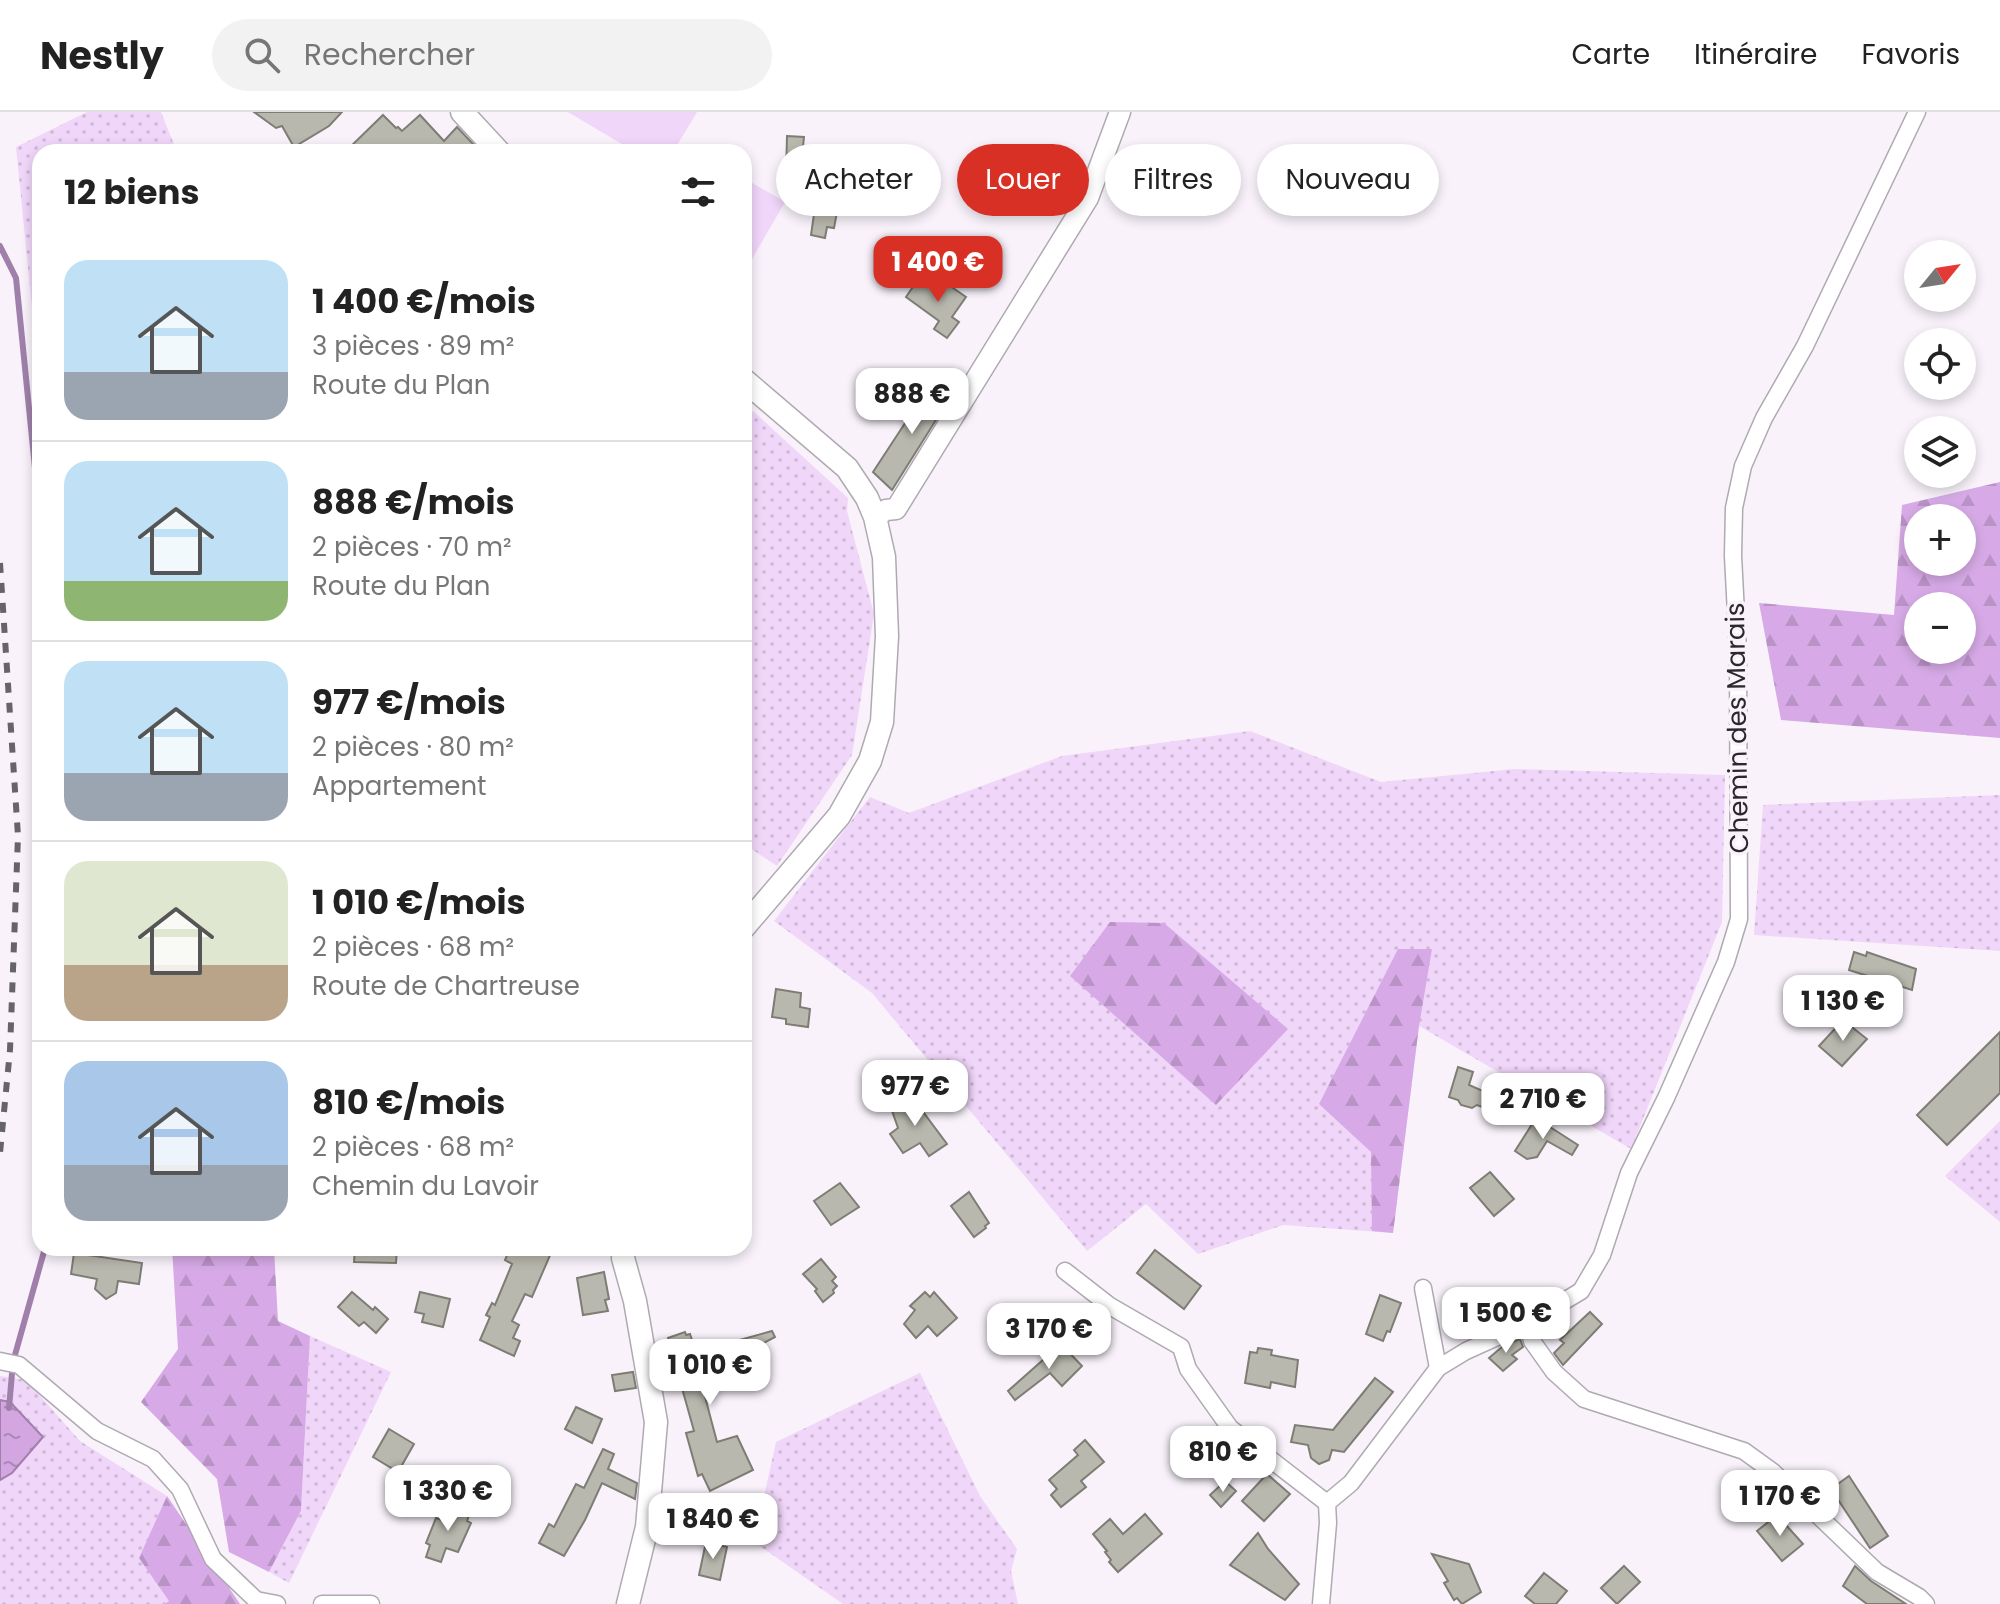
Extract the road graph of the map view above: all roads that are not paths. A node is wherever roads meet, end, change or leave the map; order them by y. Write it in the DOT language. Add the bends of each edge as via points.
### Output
graph roads {
  1 [pos="462,112"];
  2 [pos="1120,112"];
  3 [pos="1917,112"];
  4 [pos="492,144"];
  5 [pos="752,387"];
  6 [pos="875,517"];
  7 [pos="752,918"];
  8 [pos="623,1256"];
  9 [pos="1065,1271"];
  10 [pos="1423,1288"];
  11 [pos="1528,1323"];
  12 [pos="0,1361"];
  13 [pos="1438,1368"];
  14 [pos="1327,1503"];
  15 [pos="277,1604"];
  16 [pos="322,1604"];
  17 [pos="371,1604"];
  18 [pos="628,1604"];
  19 [pos="1321,1604"];
  20 [pos="1926,1604"];
  1 -- 4 [label="main road"];
  2 -- 6 [label="street" via="1088,198 896,509"];
  3 -- 11 [label="street, Chemin des Marais" via="1743,466 1734,508 1733,556 1739,919 1726,962 1629,1173 1602,1255 1581,1291"];
  5 -- 6 [label="main road" via="847,468"];
  6 -- 7 [label="main road" via="884,557 887,636 882,722 870,761 839,816"];
  8 -- 18 [label="main road" via="656,1422 647,1527"];
  9 -- 14 [label="street" via="1110,1306 1181,1347 1188,1369 1230,1428"];
  10 -- 13 [label="street"];
  11 -- 13 [label="street, Chemin des Marais"];
  11 -- 20 [label="street" via="1532,1341 1554,1372 1584,1399 1744,1451 1877,1572"];
  12 -- 15 [label="street" via="19,1365 97,1431 153,1459 180,1489 213,1559 256,1600"];
  13 -- 14 [label="street" via="1351,1483"];
  14 -- 19 [label="street"];
  16 -- 17 [label="street"];
}
